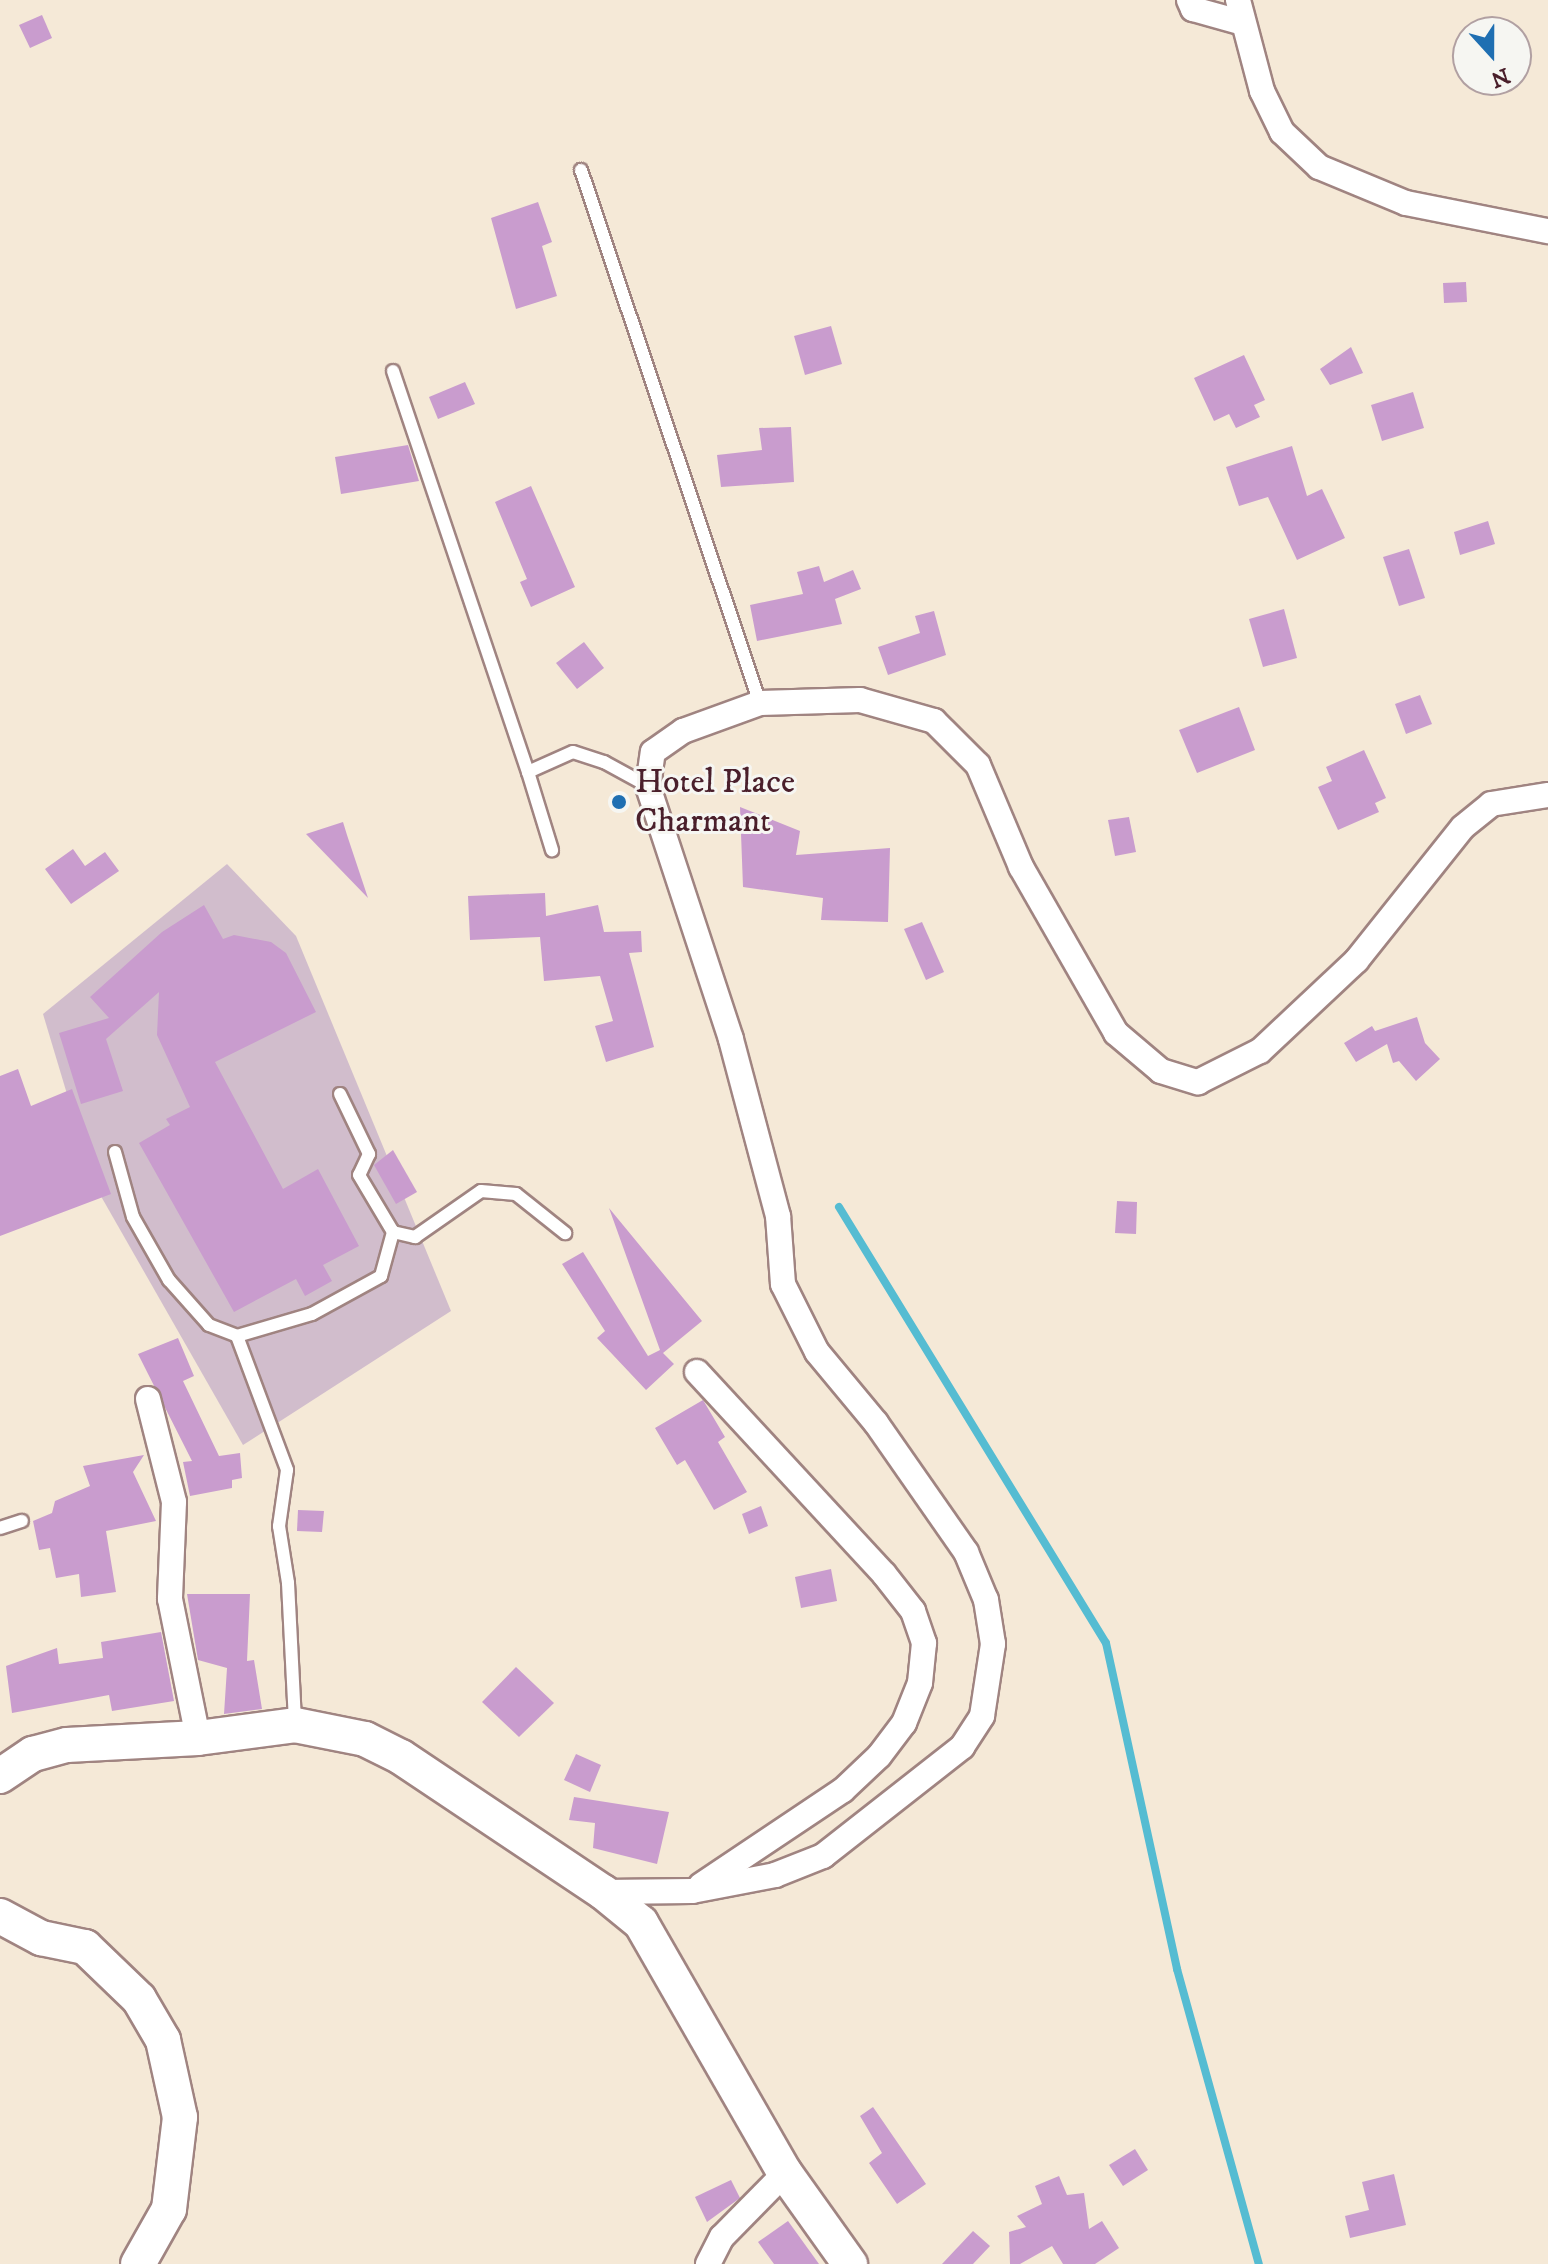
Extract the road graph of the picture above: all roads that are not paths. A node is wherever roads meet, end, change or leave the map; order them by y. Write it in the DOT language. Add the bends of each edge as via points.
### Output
graph roads {
  1 [pos="1189,0"];
  2 [pos="1239,11"];
  3 [pos="581,170"];
  4 [pos="1548,231"];
  5 [pos="393,371"];
  6 [pos="760,703"];
  7 [pos="528,772"];
  8 [pos="648,786"];
  9 [pos="1548,795"];
  10 [pos="552,850"];
  11 [pos="340,1094"];
  12 [pos="115,1152"];
  13 [pos="393,1232"];
  14 [pos="565,1233"];
  15 [pos="237,1336"];
  16 [pos="697,1372"];
  17 [pos="148,1399"];
  18 [pos="22,1521"];
  19 [pos="0,1528"];
  20 [pos="295,1725"];
  21 [pos="198,1738"];
  22 [pos="0,1776"];
  23 [pos="692,1891"];
  24 [pos="603,1892"];
  25 [pos="0,1916"];
  26 [pos="785,2173"];
  27 [pos="138,2264"];
  28 [pos="708,2264"];
  29 [pos="850,2264"];
  1 -- 2 [label="street" via="1193,9"];
  2 -- 4 [label="street" via="1282,132 1319,167 1406,203"];
  3 -- 6 [label="lane"];
  5 -- 7 [label="lane"];
  6 -- 8 [label="street" via="683,731 653,752"];
  6 -- 9 [label="street" via="860,700 934,721 978,765 1021,867 1116,1033 1161,1071 1198,1082 1260,1051 1356,961 1463,827 1491,804"];
  7 -- 8 [label="lane" via="573,752"];
  7 -- 10 [label="lane"];
  8 -- 23 [label="street" via="735,1054 778,1216 783,1284 817,1352 876,1423 966,1552 986,1600 993,1644 991,1684 982,1716 962,1747 929,1776 823,1856 775,1875"];
  11 -- 13 [label="lane" via="369,1154 359,1175"];
  12 -- 15 [label="lane" via="133,1217 169,1280 209,1325"];
  13 -- 14 [label="lane" via="415,1237 481,1191 516,1194"];
  13 -- 15 [label="lane" via="381,1276 312,1314"];
  15 -- 20 [label="lane" via="287,1470 279,1526 288,1583"];
  16 -- 23 [label="street" via="884,1574 913,1611 924,1643 920,1683 904,1723 879,1756 843,1790"];
  17 -- 21 [label="street" via="174,1502 170,1599"];
  18 -- 19 [label="lane"];
  20 -- 21 [label="street"];
  20 -- 24 [label="street" via="365,1739 401,1757"];
  21 -- 22 [label="street" via="67,1745 33,1754"];
  23 -- 24 [label="street"];
  24 -- 26 [label="street" via="641,1923"];
  25 -- 27 [label="street" via="41,1938 85,1947 139,1999 163,2040 180,2117 169,2209"];
  26 -- 28 [label="street" via="722,2237"];
  26 -- 29 [label="street"];
}
